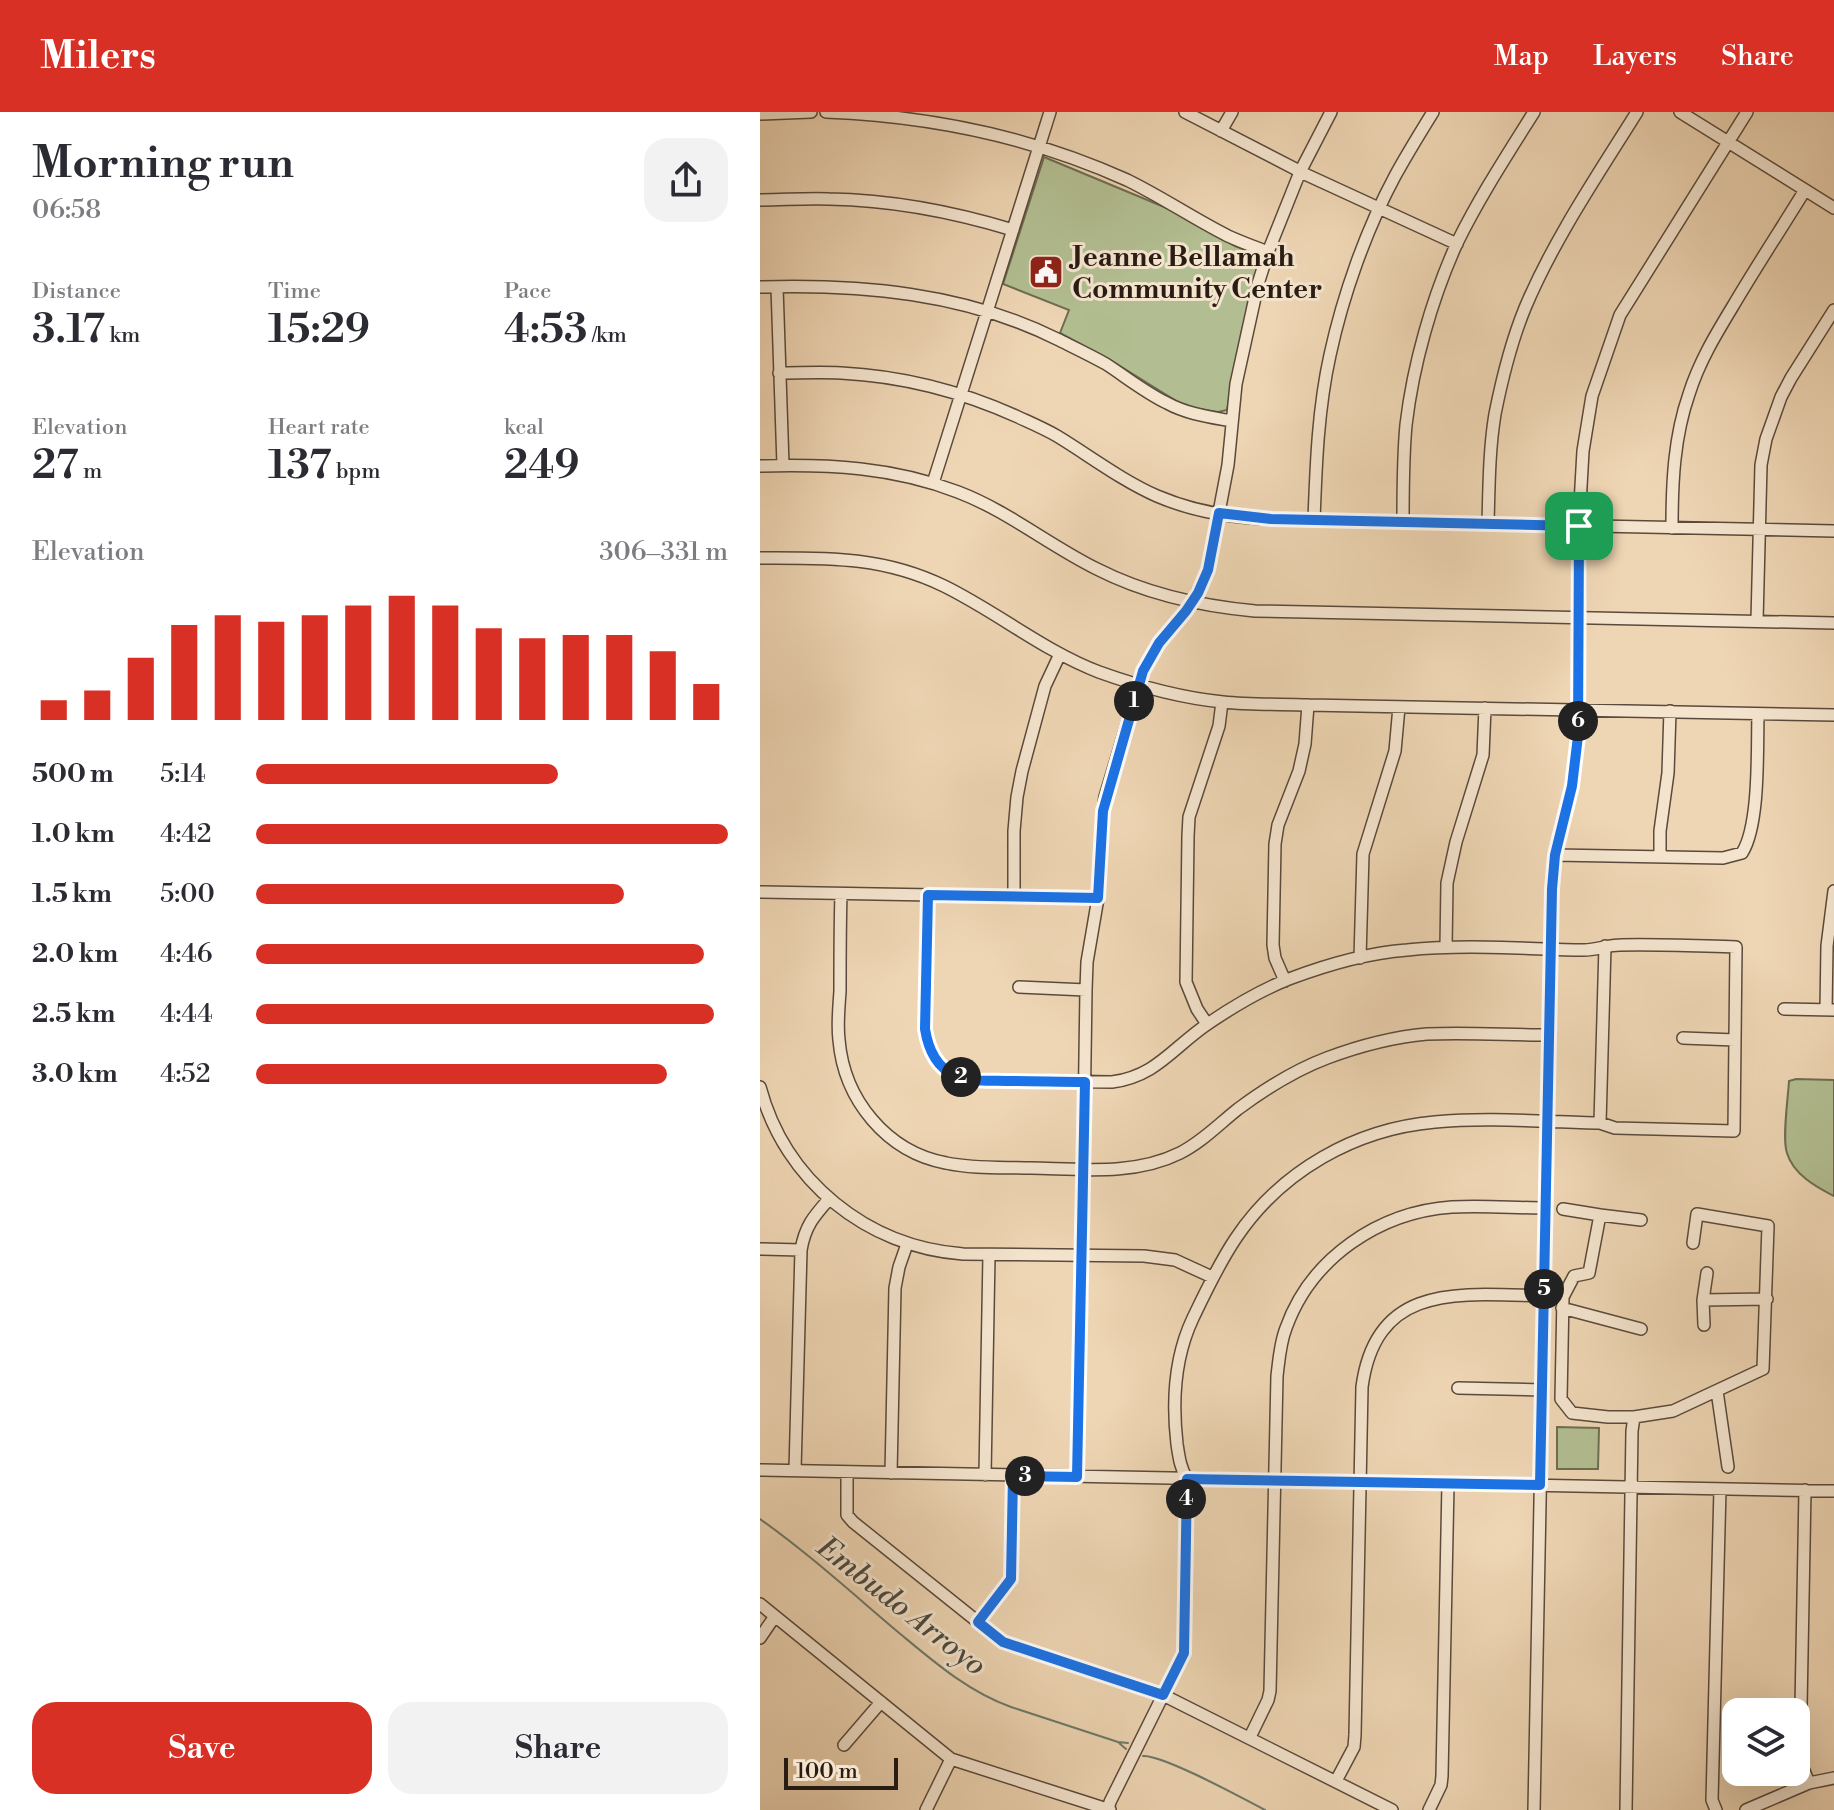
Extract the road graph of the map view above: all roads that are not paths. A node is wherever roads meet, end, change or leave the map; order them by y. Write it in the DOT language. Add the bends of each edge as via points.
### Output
graph roads {
  1 [pos="811,112"];
  2 [pos="826,112"];
  3 [pos="1050,112"];
  4 [pos="1185,112"];
  5 [pos="1232,112"];
  6 [pos="1331,112"];
  7 [pos="1433,112"];
  8 [pos="1534,112"];
  9 [pos="1637,112"];
  10 [pos="1680,112"];
  11 [pos="1747,112"];
  12 [pos="760,114"];
  13 [pos="1221,131"];
  14 [pos="1727,142"];
  15 [pos="1039,146"];
  16 [pos="1300,172"];
  17 [pos="1805,190"];
  18 [pos="760,200"];
  19 [pos="1834,208"];
  20 [pos="1379,209"];
  21 [pos="1013,230"];
  22 [pos="1457,244"];
  23 [pos="1268,252"];
  24 [pos="760,287"];
  25 [pos="777,287"];
  26 [pos="1834,310"];
  27 [pos="986,312"];
  28 [pos="779,373"];
  29 [pos="960,396"];
  30 [pos="1232,421"];
  31 [pos="783,465"];
  32 [pos="760,466"];
  33 [pos="933,483"];
  34 [pos="1219,513"];
  35 [pos="1314,520"];
  36 [pos="1403,522"];
  37 [pos="1488,524"];
  38 [pos="1579,526"];
  39 [pos="1672,528"];
  40 [pos="1759,529"];
  41 [pos="1834,531"];
  42 [pos="760,558"];
  43 [pos="1192,603"];
  44 [pos="1579,618"];
  45 [pos="1757,621"];
  46 [pos="1834,623"];
  47 [pos="1060,654"];
  48 [pos="1139,684"];
  49 [pos="1222,702"];
  50 [pos="1308,705"];
  51 [pos="1399,707"];
  52 [pos="1485,708"];
  53 [pos="1578,710"];
  54 [pos="1670,711"];
  55 [pos="1758,714"];
  56 [pos="1834,715"];
  57 [pos="1555,855"];
  58 [pos="1660,857"];
  59 [pos="1834,891"];
  60 [pos="760,892"];
  61 [pos="841,894"];
  62 [pos="928,895"];
  63 [pos="1014,896"];
  64 [pos="1098,898"];
  65 [pos="1605,946"];
  66 [pos="1446,947"];
  67 [pos="1551,948"];
  68 [pos="1360,958"];
  69 [pos="1285,981"];
  70 [pos="1019,987"];
  71 [pos="1086,990"];
  72 [pos="1784,1009"];
  73 [pos="1830,1010"];
  74 [pos="1207,1024"];
  75 [pos="1548,1035"];
  76 [pos="1683,1038"];
  77 [pos="1735,1040"];
  78 [pos="1085,1082"];
  79 [pos="760,1087"];
  80 [pos="1547,1122"];
  81 [pos="1600,1123"];
  82 [pos="1082,1169"];
  83 [pos="829,1199"];
  84 [pos="1545,1208"];
  85 [pos="1563,1209"];
  86 [pos="1600,1215"];
  87 [pos="1641,1220"];
  88 [pos="1693,1243"];
  89 [pos="907,1244"];
  90 [pos="760,1249"];
  91 [pos="801,1250"];
  92 [pos="989,1255"];
  93 [pos="1082,1256"];
  94 [pos="1707,1273"];
  95 [pos="1212,1277"];
  96 [pos="1544,1296"];
  97 [pos="1767,1299"];
  98 [pos="1703,1300"];
  99 [pos="1562,1308"];
  100 [pos="1704,1325"];
  101 [pos="1641,1329"];
  102 [pos="1458,1388"];
  103 [pos="1542,1390"];
  104 [pos="1717,1391"];
  105 [pos="1634,1417"];
  106 [pos="1728,1467"];
  107 [pos="760,1470"];
  108 [pos="795,1470"];
  109 [pos="847,1472"];
  110 [pos="891,1473"];
  111 [pos="985,1475"];
  112 [pos="1013,1476"];
  113 [pos="1077,1477"];
  114 [pos="1187,1479"];
  115 [pos="1274,1480"];
  116 [pos="1361,1482"];
  117 [pos="1448,1484"];
  118 [pos="1540,1485"];
  119 [pos="1632,1487"];
  120 [pos="1720,1489"];
  121 [pos="1805,1490"];
  122 [pos="1834,1491"];
  123 [pos="760,1604"];
  124 [pos="775,1616"];
  125 [pos="978,1622"];
  126 [pos="760,1638"];
  127 [pos="1163,1695"];
  128 [pos="1801,1698"];
  129 [pos="881,1702"];
  130 [pos="1250,1737"];
  131 [pos="844,1745"];
  132 [pos="951,1759"];
  133 [pos="1834,1778"];
  134 [pos="1336,1781"];
  135 [pos="1810,1783"];
  136 [pos="1802,1786"];
  137 [pos="926,1810"];
  138 [pos="1109,1810"];
  139 [pos="1392,1810"];
  140 [pos="1429,1810"];
  141 [pos="1534,1810"];
  142 [pos="1626,1810"];
  143 [pos="1716,1810"];
  144 [pos="1746,1810"];
  1 -- 12 [label="street"];
  2 -- 15 [label="street" via="883,114"];
  3 -- 15 [label="street"];
  4 -- 13 [label="street"];
  5 -- 13 [label="street"];
  6 -- 16 [label="street"];
  7 -- 20 [label="street"];
  8 -- 22 [label="street"];
  9 -- 37 [label="street" via="1573,216 1524,310 1494,418"];
  10 -- 14 [label="street"];
  11 -- 14 [label="street"];
  13 -- 16 [label="street"];
  14 -- 17 [label="street"];
  14 -- 38 [label="street" via="1620,315 1589,411"];
  15 -- 21 [label="street"];
  15 -- 23 [label="street" via="1128,181"];
  16 -- 20 [label="street"];
  16 -- 23 [label="street"];
  17 -- 19 [label="street"];
  17 -- 39 [label="street" via="1693,382 1675,452"];
  18 -- 21 [label="street" via="881,203"];
  20 -- 22 [label="street"];
  20 -- 35 [label="street" via="1330,356 1317,446"];
  21 -- 27 [label="street"];
  22 -- 36 [label="street" via="1413,380"];
  23 -- 30 [label="street" via="1244,344"];
  24 -- 25 [label="street"];
  25 -- 27 [label="street" via="886,290"];
  25 -- 28 [label="street"];
  26 -- 40 [label="street" via="1791,378 1766,439"];
  27 -- 29 [label="street"];
  27 -- 30 [label="street" via="1053,337 1166,403"];
  28 -- 29 [label="street" via="873,376"];
  28 -- 31 [label="street"];
  29 -- 33 [label="street"];
  29 -- 34 [label="street" via="1055,435 1156,495"];
  30 -- 34 [label="street"];
  31 -- 32 [label="street"];
  31 -- 33 [label="street" via="858,467"];
  33 -- 43 [label="street" via="990,507 1116,578"];
  34 -- 35 [label="street"];
  34 -- 43 [label="street" via="1208,570"];
  35 -- 36 [label="street"];
  36 -- 37 [label="street"];
  37 -- 38 [label="street"];
  38 -- 39 [label="street"];
  38 -- 44 [label="street"];
  39 -- 40 [label="street"];
  40 -- 41 [label="street"];
  40 -- 45 [label="street"];
  42 -- 47 [label="street" via="853,559 913,574 955,592"];
  43 -- 44 [label="street" via="1255,611"];
  43 -- 48 [label="street" via="1150,657"];
  44 -- 45 [label="street"];
  44 -- 53 [label="street"];
  45 -- 46 [label="street"];
  47 -- 48 [label="street"];
  47 -- 63 [label="street" via="1045,686 1019,784"];
  48 -- 49 [label="street"];
  48 -- 64 [label="street" via="1103,811"];
  49 -- 50 [label="street"];
  49 -- 74 [label="street" via="1188,836 1186,982"];
  50 -- 51 [label="street"];
  50 -- 69 [label="street" via="1299,771 1275,844 1273,945"];
  51 -- 52 [label="street"];
  51 -- 68 [label="street" via="1395,751 1363,854"];
  52 -- 53 [label="street"];
  52 -- 66 [label="street" via="1483,755 1447,883"];
  53 -- 54 [label="street"];
  53 -- 57 [label="street" via="1572,786"];
  54 -- 55 [label="street"];
  54 -- 58 [label="street"];
  55 -- 56 [label="street"];
  55 -- 58 [label="street" via="1755,798 1742,853 1723,858"];
  57 -- 58 [label="street"];
  57 -- 67 [label="street"];
  59 -- 73 [label="street" via="1827,946"];
  60 -- 61 [label="street"];
  61 -- 62 [label="street"];
  61 -- 82 [label="street" via="839,1040 847,1076 866,1113 901,1147 945,1163"];
  62 -- 63 [label="street"];
  62 -- 78 [label="street" via="925,1029 933,1057 955,1076 977,1080"];
  63 -- 64 [label="street"];
  64 -- 71 [label="street"];
  65 -- 67 [label="street"];
  65 -- 77 [label="street" via="1736,947"];
  65 -- 81 [label="street"];
  66 -- 67 [label="street"];
  66 -- 68 [label="street"];
  67 -- 75 [label="street"];
  68 -- 69 [label="street"];
  69 -- 74 [label="street"];
  70 -- 71 [label="street"];
  71 -- 78 [label="street"];
  72 -- 73 [label="street"];
  74 -- 78 [label="street" via="1144,1074"];
  75 -- 80 [label="street"];
  75 -- 82 [label="street" via="1424,1035 1354,1049 1269,1087 1182,1152 1142,1166"];
  76 -- 77 [label="street"];
  77 -- 81 [label="street" via="1734,1131 1615,1128"];
  78 -- 82 [label="street"];
  79 -- 83 [label="street" via="789,1154"];
  80 -- 81 [label="street"];
  80 -- 84 [label="street"];
  80 -- 95 [label="street" via="1417,1124 1337,1149 1270,1197 1235,1238"];
  82 -- 93 [label="street"];
  83 -- 89 [label="street" via="866,1226"];
  83 -- 91 [label="street" via="803,1235"];
  84 -- 96 [label="street"];
  84 -- 115 [label="street" via="1452,1207 1406,1215 1349,1244 1327,1262 1293,1311 1279,1352"];
  85 -- 86 [label="street"];
  86 -- 87 [label="street"];
  86 -- 99 [label="street" via="1589,1273 1574,1276"];
  88 -- 97 [label="street" via="1697,1214 1768,1226"];
  89 -- 92 [label="street" via="944,1253"];
  89 -- 110 [label="street" via="895,1288"];
  90 -- 91 [label="street"];
  91 -- 108 [label="street"];
  92 -- 93 [label="street"];
  92 -- 111 [label="street"];
  93 -- 95 [label="street" via="1175,1260"];
  93 -- 113 [label="street"];
  94 -- 98 [label="street"];
  95 -- 114 [label="street" via="1185,1334 1176,1379 1174,1421"];
  96 -- 103 [label="street"];
  96 -- 116 [label="street" via="1447,1295 1411,1306 1393,1319 1365,1367"];
  97 -- 98 [label="street"];
  97 -- 104 [label="street" via="1763,1369"];
  98 -- 100 [label="street"];
  99 -- 101 [label="street"];
  99 -- 105 [label="street" via="1561,1399 1572,1413"];
  102 -- 103 [label="street"];
  103 -- 118 [label="street"];
  104 -- 105 [label="street" via="1673,1411"];
  104 -- 106 [label="street"];
  105 -- 119 [label="street"];
  107 -- 108 [label="street"];
  108 -- 109 [label="street"];
  109 -- 110 [label="street"];
  109 -- 125 [label="street" via="847,1515 853,1522"];
  110 -- 111 [label="street"];
  111 -- 112 [label="street"];
  112 -- 113 [label="street"];
  112 -- 125 [label="street" via="1011,1579"];
  113 -- 114 [label="street"];
  114 -- 115 [label="street"];
  114 -- 127 [label="street" via="1184,1653"];
  115 -- 116 [label="street"];
  115 -- 130 [label="street" via="1270,1691"];
  116 -- 117 [label="street"];
  116 -- 134 [label="street" via="1354,1747"];
  117 -- 118 [label="street"];
  117 -- 140 [label="street" via="1442,1776"];
  118 -- 119 [label="street"];
  118 -- 141 [label="street"];
  119 -- 120 [label="street"];
  119 -- 142 [label="street"];
  120 -- 121 [label="street"];
  120 -- 143 [label="street" via="1712,1800"];
  121 -- 122 [label="street"];
  121 -- 128 [label="street"];
  123 -- 124 [label="street"];
  124 -- 126 [label="street"];
  124 -- 129 [label="street"];
  125 -- 127 [label="street" via="1003,1642"];
  127 -- 130 [label="street"];
  127 -- 138 [label="street"];
  129 -- 131 [label="street"];
  129 -- 132 [label="street"];
  130 -- 134 [label="street"];
  132 -- 137 [label="street"];
  132 -- 138 [label="street"];
  133 -- 135 [label="street"];
  134 -- 139 [label="street"];
  136 -- 144 [label="street"];
}
